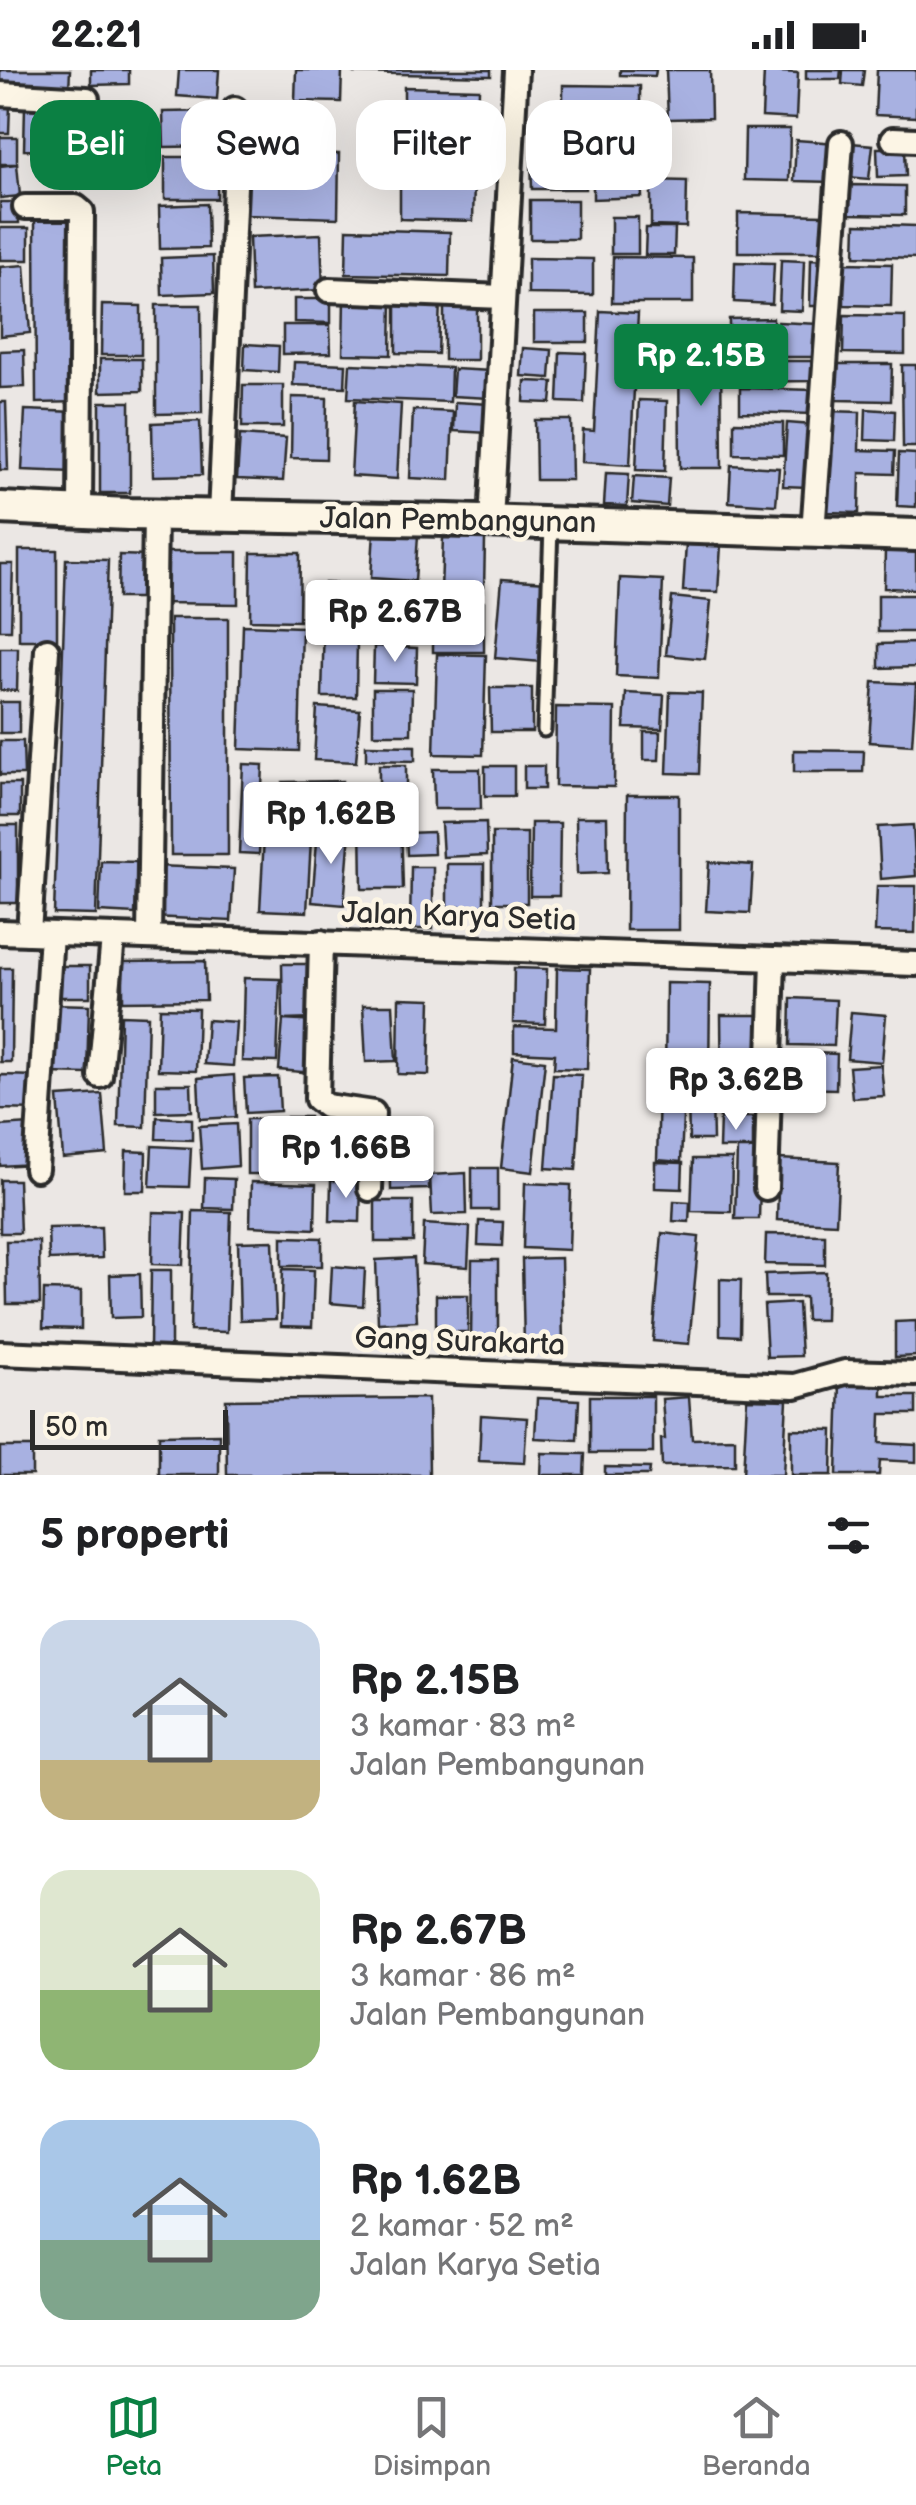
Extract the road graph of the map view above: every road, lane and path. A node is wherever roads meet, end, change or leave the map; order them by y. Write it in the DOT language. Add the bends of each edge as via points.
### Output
graph roads {
  1 [pos="516,70"];
  2 [pos="0,94"];
  3 [pos="86,99"];
  4 [pos="841,142"];
  5 [pos="235,190"];
  6 [pos="25,207"];
  7 [pos="329,290"];
  8 [pos="503,296"];
  9 [pos="0,508"];
  10 [pos="80,512"];
  11 [pos="155,514"];
  12 [pos="220,515"];
  13 [pos="492,522"];
  14 [pos="551,523"];
  15 [pos="813,532"];
  16 [pos="916,535"];
  17 [pos="48,650"];
  18 [pos="544,730"];
  19 [pos="0,932"];
  20 [pos="40,933"];
  21 [pos="150,937"];
  22 [pos="113,938"];
  23 [pos="321,942"];
  24 [pos="773,960"];
  25 [pos="916,964"];
  26 [pos="100,1076"];
  27 [pos="36,1169"];
  28 [pos="766,1188"];
  29 [pos="370,1189"];
  30 [pos="0,1353"];
  31 [pos="916,1374"];
  1 -- 8 [label="street"];
  2 -- 3 [label="street"];
  4 -- 15 [label="street"];
  5 -- 12 [label="street"];
  6 -- 10 [label="street" via="82,212"];
  7 -- 8 [label="street"];
  8 -- 13 [label="street"];
  9 -- 10 [label="street, Jalan Pembangunan"];
  10 -- 11 [label="street, Jalan Pembangunan"];
  11 -- 12 [label="street, Jalan Pembangunan"];
  11 -- 21 [label="street"];
  12 -- 13 [label="street, Jalan Pembangunan"];
  13 -- 14 [label="street, Jalan Pembangunan"];
  14 -- 15 [label="street, Jalan Pembangunan"];
  14 -- 18 [label="lane"];
  15 -- 16 [label="street, Jalan Pembangunan"];
  17 -- 20 [label="street"];
  19 -- 20 [label="street, Jalan Karya Setia"];
  20 -- 22 [label="street, Jalan Karya Setia"];
  20 -- 27 [label="street"];
  21 -- 22 [label="street, Jalan Karya Setia"];
  21 -- 23 [label="street, Jalan Karya Setia"];
  22 -- 26 [label="street"];
  23 -- 24 [label="street, Jalan Karya Setia"];
  23 -- 29 [label="street" via="317,1099 373,1112"];
  24 -- 25 [label="street, Jalan Karya Setia"];
  24 -- 28 [label="street"];
  30 -- 31 [label="street, Gang Surakarta" via="795,1386 845,1372"];
}
